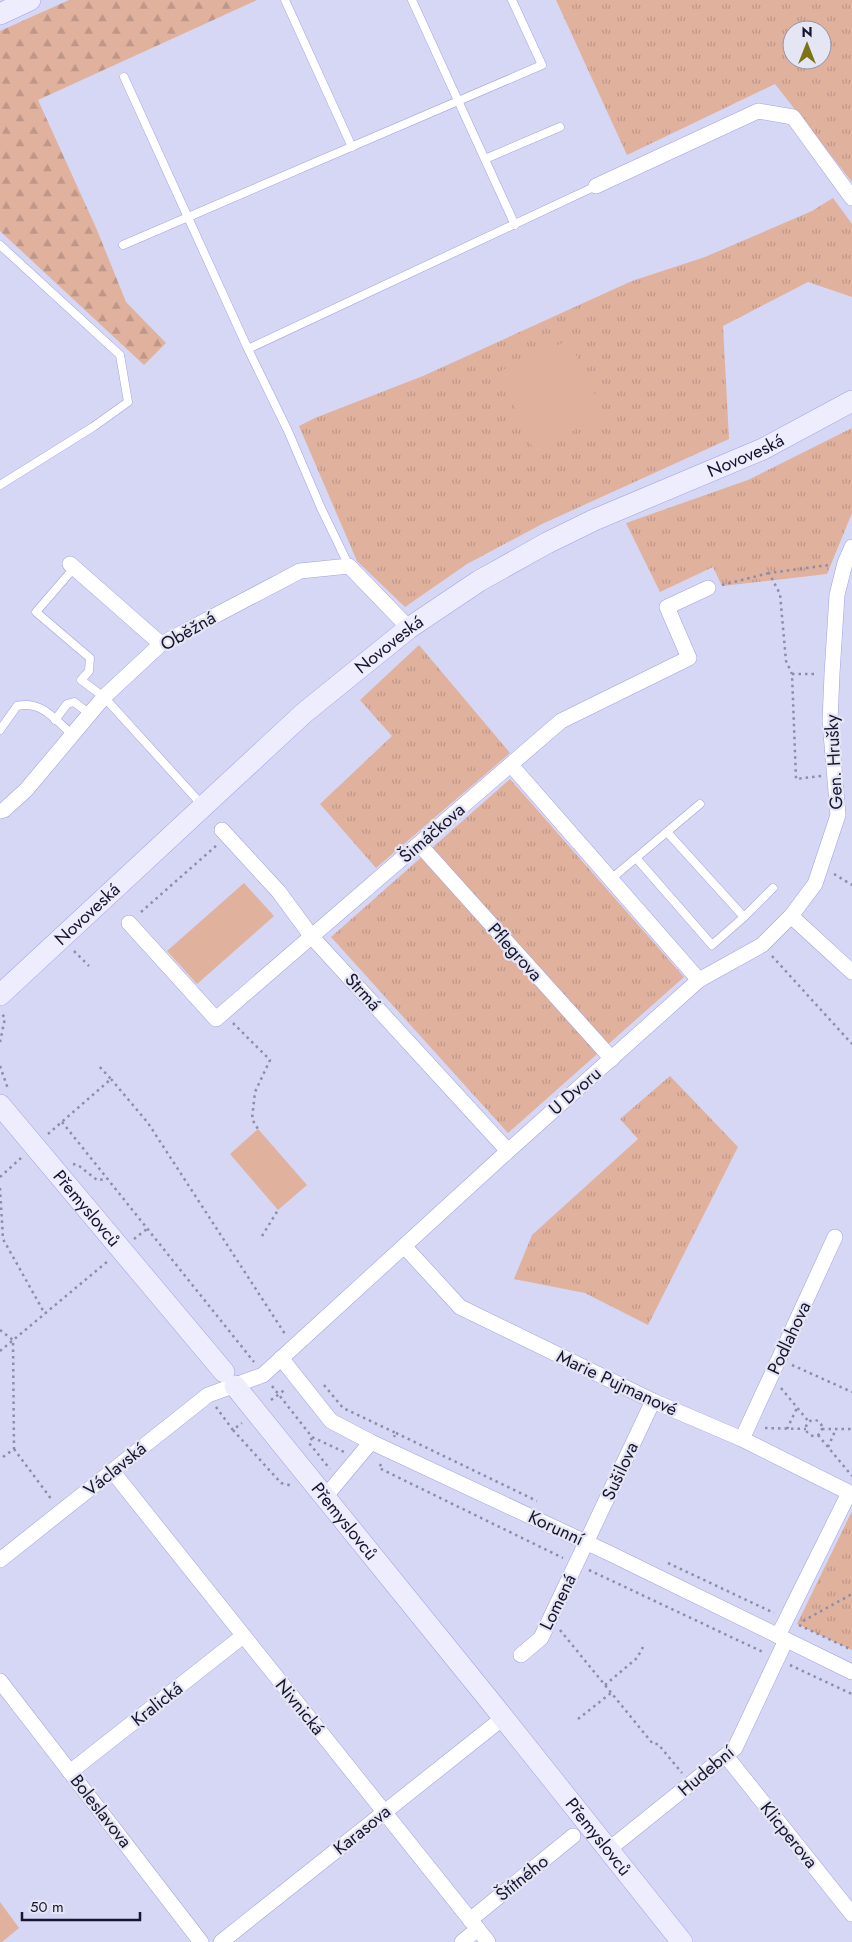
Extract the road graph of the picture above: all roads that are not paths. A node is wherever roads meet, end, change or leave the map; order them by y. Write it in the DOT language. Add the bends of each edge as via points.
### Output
graph roads {
  1 [pos="30,0"];
  2 [pos="285,0"];
  3 [pos="412,0"];
  4 [pos="512,0"];
  5 [pos="0,14"];
  6 [pos="124,76"];
  7 [pos="458,101"];
  8 [pos="560,127"];
  9 [pos="352,147"];
  10 [pos="485,159"];
  11 [pos="596,186"];
  12 [pos="852,198"];
  13 [pos="189,217"];
  14 [pos="514,225"];
  15 [pos="0,245"];
  16 [pos="122,245"];
  17 [pos="248,349"];
  18 [pos="852,401"];
  19 [pos="0,485"];
  20 [pos="852,547"];
  21 [pos="72,566"];
  22 [pos="349,566"];
  23 [pos="708,588"];
  24 [pos="845,596"];
  25 [pos="409,628"];
  26 [pos="161,644"];
  27 [pos="104,697"];
  28 [pos="90,714"];
  29 [pos="55,720"];
  30 [pos="0,730"];
  31 [pos="73,735"];
  32 [pos="511,765"];
  33 [pos="700,804"];
  34 [pos="203,806"];
  35 [pos="1,809"];
  36 [pos="667,832"];
  37 [pos="220,837"];
  38 [pos="419,844"];
  39 [pos="637,858"];
  40 [pos="611,879"];
  41 [pos="773,888"];
  42 [pos="744,916"];
  43 [pos="791,916"];
  44 [pos="128,923"];
  45 [pos="312,937"];
  46 [pos="852,972"];
  47 [pos="699,980"];
  48 [pos="0,1004"];
  49 [pos="612,1059"];
  50 [pos="0,1105"];
  51 [pos="508,1151"];
  52 [pos="835,1237"];
  53 [pos="405,1247"];
  54 [pos="281,1358"];
  55 [pos="229,1379"];
  56 [pos="653,1401"];
  57 [pos="745,1433"];
  58 [pos="371,1442"];
  59 [pos="113,1472"];
  60 [pos="331,1492"];
  61 [pos="851,1493"];
  62 [pos="586,1542"];
  63 [pos="0,1560"];
  64 [pos="243,1636"];
  65 [pos="782,1638"];
  66 [pos="521,1654"];
  67 [pos="852,1672"];
  68 [pos="0,1681"];
  69 [pos="503,1718"];
  70 [pos="726,1756"];
  71 [pos="70,1772"];
  72 [pos="384,1812"];
  73 [pos="573,1836"];
  74 [pos="608,1850"];
  75 [pos="852,1914"];
  76 [pos="474,1924"];
  77 [pos="201,1942"];
  78 [pos="221,1942"];
  79 [pos="462,1942"];
  80 [pos="488,1942"];
  81 [pos="682,1942"];
  1 -- 5 [label="street"];
  2 -- 9 [label="lane"];
  3 -- 7 [label="lane"];
  4 -- 7 [label="lane" via="542,65"];
  6 -- 13 [label="lane"];
  7 -- 9 [label="lane"];
  7 -- 10 [label="lane"];
  8 -- 10 [label="lane"];
  9 -- 13 [label="lane"];
  10 -- 14 [label="lane"];
  11 -- 12 [label="street" via="758,111 793,117"];
  11 -- 14 [label="lane"];
  13 -- 16 [label="lane"];
  13 -- 17 [label="lane"];
  14 -- 17 [label="lane"];
  15 -- 19 [label="lane" via="120,355 128,402"];
  17 -- 22 [label="lane"];
  18 -- 25 [label="street, Novoveská" via="763,450 594,520 547,543 479,581"];
  20 -- 24 [label="street, Gen. Hrušky" via="845,563"];
  21 -- 26 [label="street"];
  21 -- 27 [label="lane" via="36,612 90,658 89,671 81,680"];
  22 -- 25 [label="street"];
  22 -- 26 [label="street, Oběžná" via="300,571"];
  23 -- 32 [label="street, Šimáčkova" via="667,607 689,658 561,721"];
  24 -- 43 [label="street, Gen. Hrušky" via="832,674 830,721 838,815 815,884"];
  25 -- 34 [label="street, Novoveská" via="304,713"];
  26 -- 27 [label="street, Oběžná"];
  27 -- 28 [label="street, Oběžná"];
  27 -- 34 [label="lane"];
  28 -- 29 [label="lane" via="74,702 67,704"];
  28 -- 31 [label="street, Oběžná"];
  29 -- 30 [label="lane" via="39,706 27,704 17,706"];
  29 -- 31 [label="lane"];
  31 -- 35 [label="street, Oběžná" via="26,790"];
  32 -- 38 [label="street, Šimáčkova"];
  32 -- 40 [label="street"];
  33 -- 36 [label="lane"];
  34 -- 48 [label="street, Novoveská"];
  36 -- 39 [label="lane"];
  36 -- 42 [label="lane"];
  37 -- 45 [label="street, Strmá" via="279,892"];
  38 -- 45 [label="street, Šimáčkova"];
  38 -- 49 [label="street, Pflegrova"];
  39 -- 40 [label="lane"];
  39 -- 42 [label="lane" via="712,945"];
  40 -- 47 [label="street"];
  41 -- 42 [label="lane"];
  43 -- 46 [label="street"];
  43 -- 47 [label="street, Gen. Hrušky" via="762,945"];
  44 -- 45 [label="street, Šimáčkova" via="216,1018"];
  45 -- 51 [label="street, Strmá"];
  47 -- 49 [label="street, U Dvoru"];
  49 -- 51 [label="street, U Dvoru"];
  50 -- 55 [label="street, Přemyslovců" via="126,1246"];
  51 -- 53 [label="street, U Dvoru"];
  52 -- 57 [label="street, Podlahova"];
  53 -- 54 [label="street, U Dvoru"];
  53 -- 56 [label="street, Marie Pujmanové" via="460,1307"];
  54 -- 55 [label="street, U Dvoru" via="263,1374"];
  54 -- 58 [label="street, Korunní" via="331,1421"];
  55 -- 59 [label="street, Václavská"];
  55 -- 60 [label="street, Přemyslovců"];
  56 -- 57 [label="street, Marie Pujmanové"];
  56 -- 62 [label="street, Sušilova"];
  57 -- 61 [label="street, Marie Pujmanové"];
  58 -- 60 [label="street"];
  58 -- 62 [label="street, Korunní"];
  59 -- 63 [label="street, Václavská"];
  59 -- 64 [label="street, Nivnická"];
  60 -- 69 [label="street, Přemyslovců"];
  61 -- 65 [label="street, Hudební" via="787,1619"];
  62 -- 65 [label="street, Korunní"];
  62 -- 66 [label="street, Lomená" via="541,1638"];
  64 -- 71 [label="street, Kralická"];
  64 -- 72 [label="street, Nivnická"];
  65 -- 67 [label="street, Korunní"];
  65 -- 70 [label="street, Hudební" via="736,1748"];
  68 -- 71 [label="street, Boleslavova"];
  69 -- 72 [label="street, Karasova"];
  69 -- 74 [label="street, Přemyslovců"];
  70 -- 74 [label="street, Hudební"];
  70 -- 75 [label="street, Klicperova"];
  71 -- 77 [label="street, Boleslavova"];
  72 -- 76 [label="street, Nivnická"];
  72 -- 78 [label="street, Karasova"];
  73 -- 76 [label="street, Štítného"];
  74 -- 81 [label="street, Přemyslovců"];
  76 -- 79 [label="street, Štítného"];
  76 -- 80 [label="street, Nivnická"];
}
